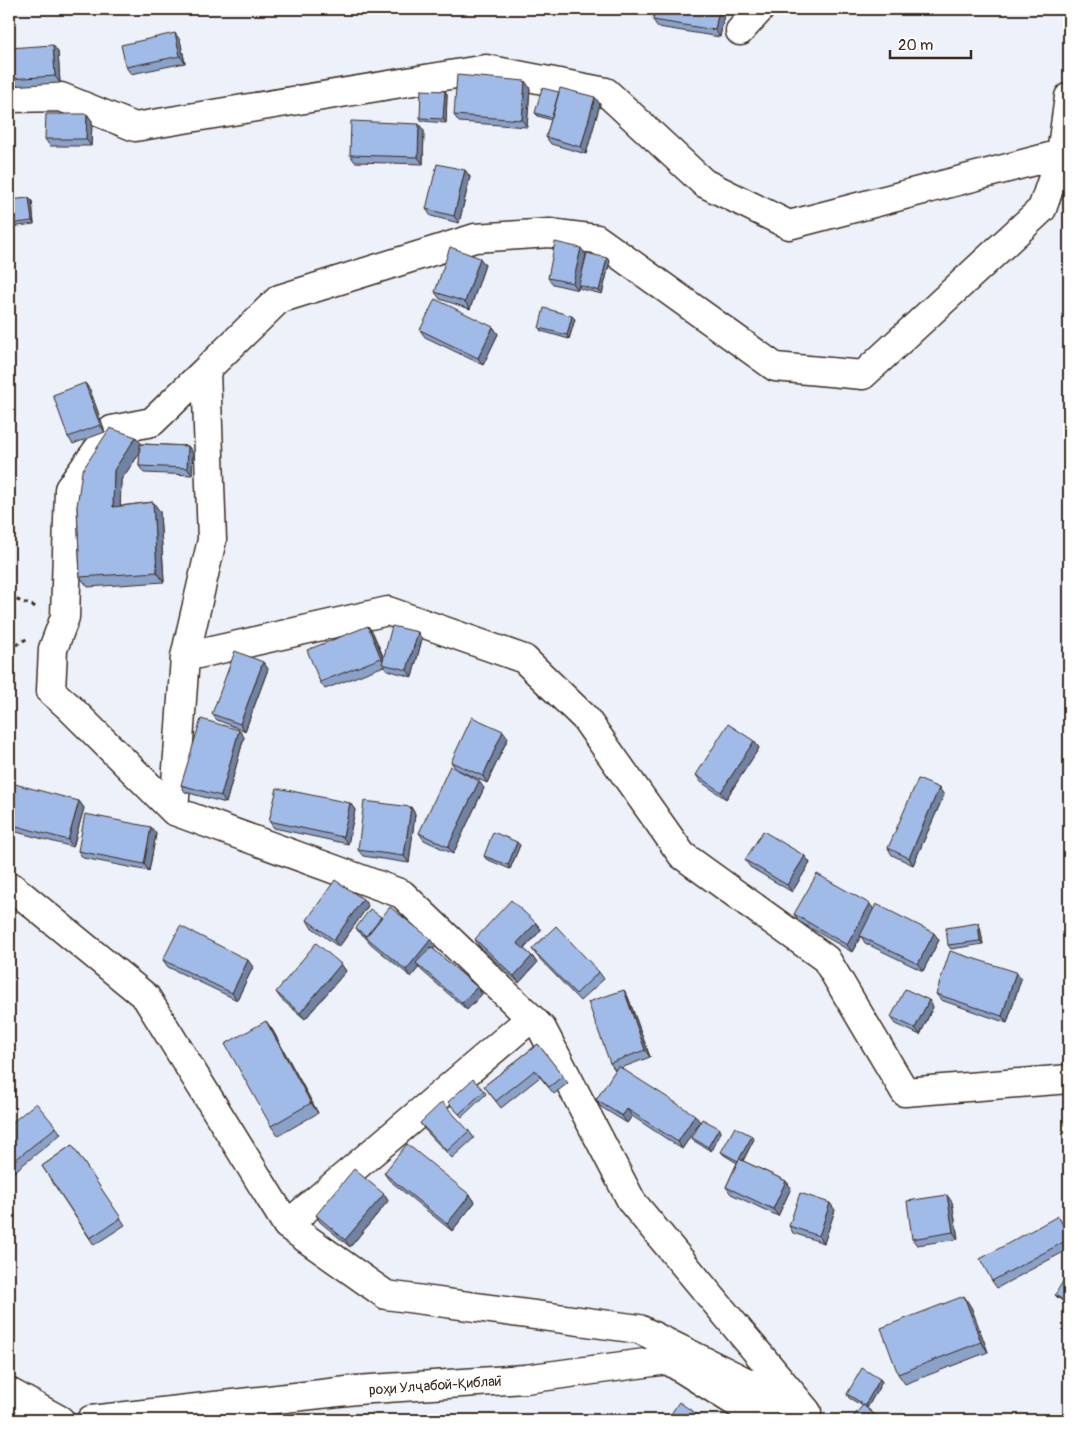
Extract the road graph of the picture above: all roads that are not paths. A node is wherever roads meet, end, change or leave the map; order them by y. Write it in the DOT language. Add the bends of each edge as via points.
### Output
graph roads {
  1 [pos="760,9"];
  2 [pos="740,31"];
  3 [pos="1069,97"];
  4 [pos="9,98"];
  5 [pos="1061,154"];
  6 [pos="206,370"];
  7 [pos="185,658"];
  8 [pos="174,811"];
  9 [pos="9,887"];
  10 [pos="531,1018"];
  11 [pos="1069,1079"];
  12 [pos="287,1225"];
  13 [pos="9,1392"];
  14 [pos="804,1416"];
  15 [pos="60,1420"];
  16 [pos="91,1420"];
  17 [pos="764,1420"];
  1 -- 2 [label="street"];
  3 -- 5 [label="street"];
  4 -- 5 [label="street" via="61,97 135,126 486,69 606,92 704,183 789,224"];
  5 -- 6 [label="street" via="1042,209 863,375 775,367 598,239 549,233 475,238 280,299"];
  6 -- 7 [label="street" via="212,540"];
  6 -- 8 [label="street" via="152,422 112,430 69,489 65,617 53,649 51,691"];
  7 -- 8 [label="street"];
  7 -- 11 [label="street" via="388,611 524,659 585,718 682,856 826,959 905,1092"];
  8 -- 10 [label="street" via="402,894"];
  9 -- 12 [label="street" via="146,997"];
  10 -- 12 [label="street"];
  10 -- 14 [label="street" via="542,1029 632,1202"];
  12 -- 14 [label="street" via="386,1295 639,1329"];
  13 -- 15 [label="street"];
  16 -- 17 [label="street, роҳи Улҷабой-Қиблаӣ" via="356,1390 525,1379 668,1360"];
}
